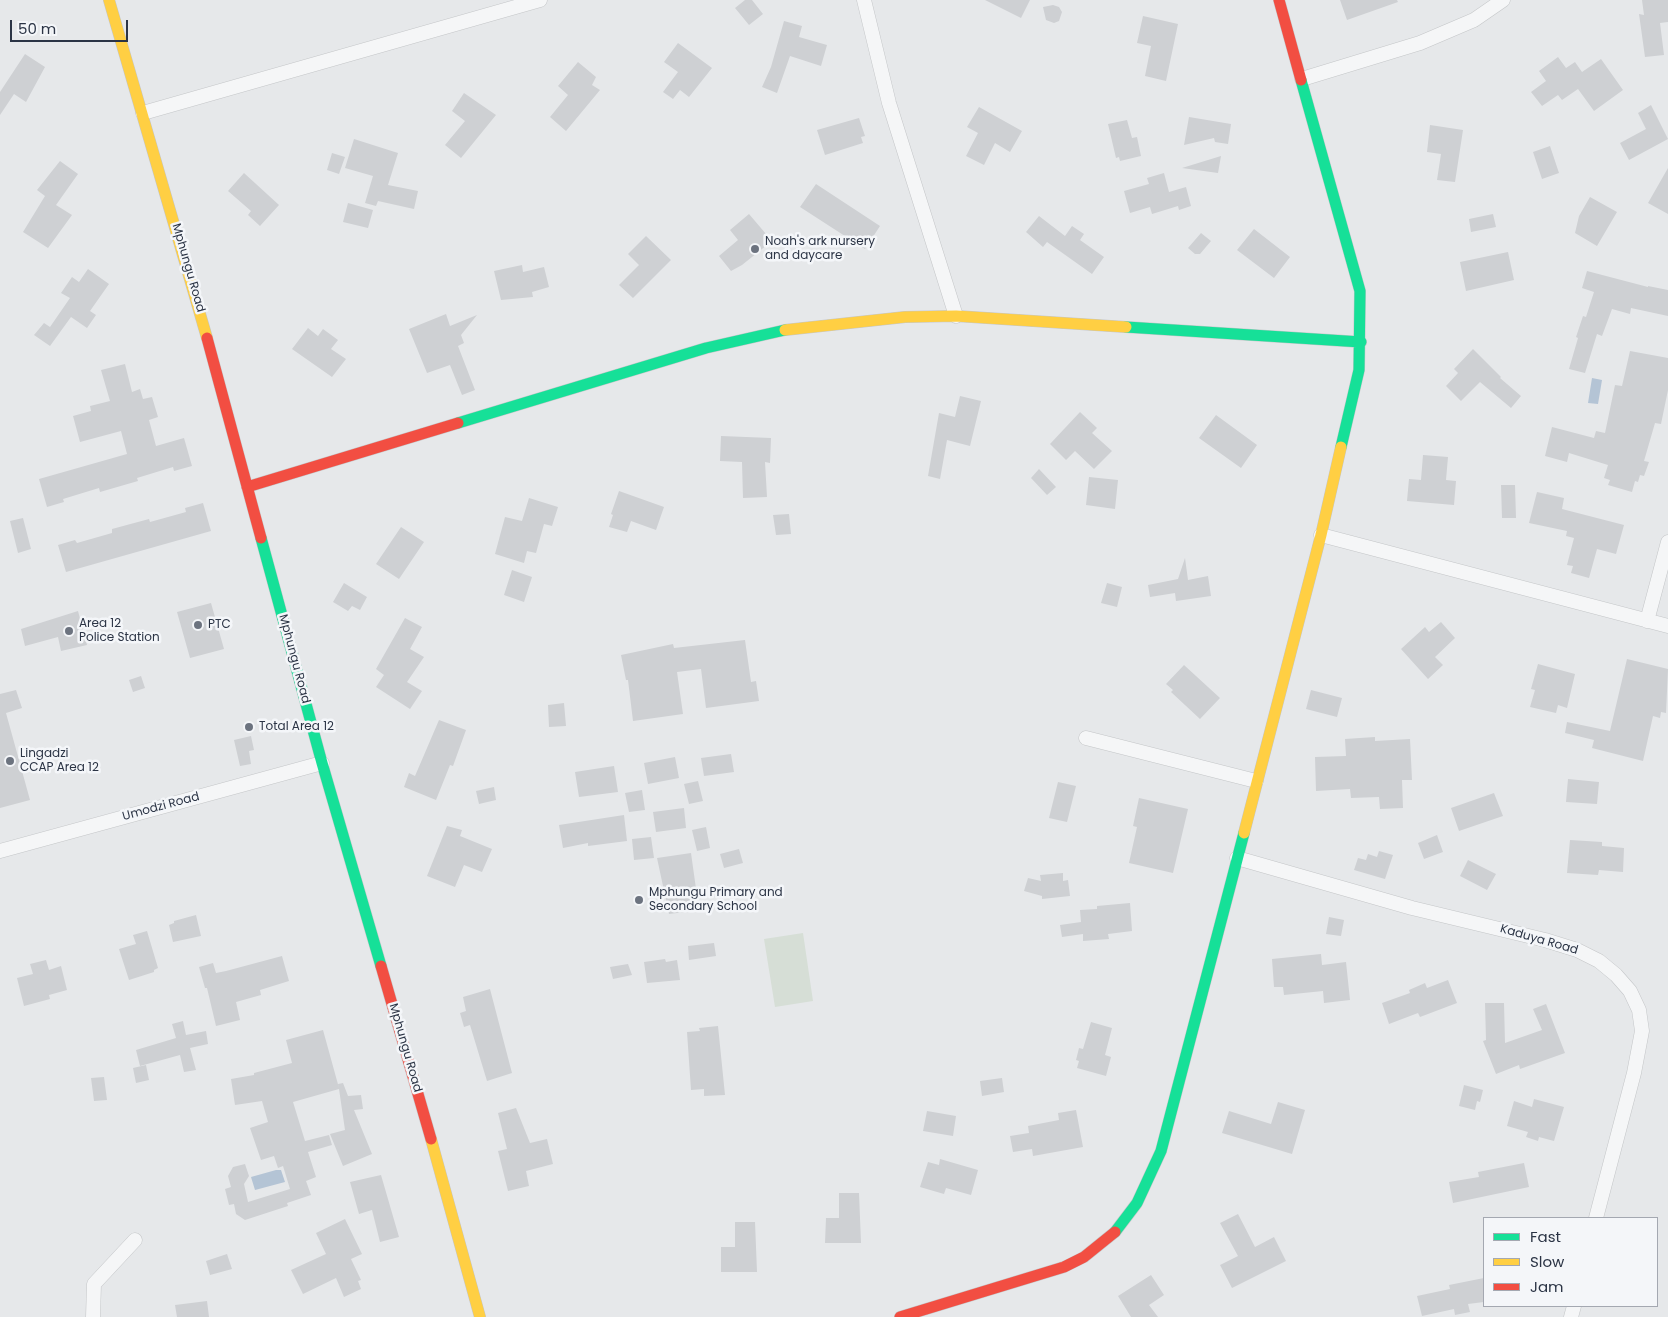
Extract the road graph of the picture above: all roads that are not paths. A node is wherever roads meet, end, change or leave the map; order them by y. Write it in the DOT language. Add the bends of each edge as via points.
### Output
graph roads {
  1 [pos="109,0"];
  2 [pos="540,0"];
  3 [pos="864,0"];
  4 [pos="1279,0"];
  5 [pos="1503,0"];
  6 [pos="1302,79"];
  7 [pos="143,113"];
  8 [pos="956,316"];
  9 [pos="1361,342"];
  10 [pos="248,487"];
  11 [pos="1321,535"];
  12 [pos="1668,542"];
  13 [pos="1647,621"];
  14 [pos="1668,626"];
  15 [pos="1086,738"];
  16 [pos="322,763"];
  17 [pos="1256,781"];
  18 [pos="0,851"];
  19 [pos="1237,858"];
  20 [pos="1596,1217"];
  21 [pos="135,1240"];
  22 [pos="917,1315"];
  23 [pos="93,1317"];
  24 [pos="480,1317"];
  25 [pos="900,1317"];
  1 -- 7 [label="street, Mphungu Road"];
  2 -- 7 [label="street"];
  3 -- 8 [label="street" via="889,103"];
  4 -- 6 [label="street"];
  5 -- 6 [label="street" via="1474,20 1420,43"];
  6 -- 9 [label="street" via="1360,291"];
  7 -- 10 [label="street, Mphungu Road"];
  8 -- 9 [label="street"];
  8 -- 10 [label="street" via="905,317 771,331"];
  9 -- 11 [label="street" via="1358,370"];
  10 -- 16 [label="street, Mphungu Road"];
  11 -- 13 [label="street"];
  11 -- 17 [label="street"];
  12 -- 13 [label="street"];
  13 -- 14 [label="street"];
  15 -- 17 [label="street"];
  16 -- 18 [label="street, Umodzi Road"];
  16 -- 24 [label="street, Mphungu Road"];
  17 -- 19 [label="street"];
  19 -- 20 [label="street, Kaduya Road" via="1412,908 1553,942 1599,962 1616,975 1630,991 1639,1010 1642,1031"];
  19 -- 22 [label="street" via="1167,1133 1151,1180 1134,1208 1108,1240 1085,1256 1058,1269"];
  21 -- 23 [label="street" via="94,1284"];
  22 -- 25 [label="street"];
}
